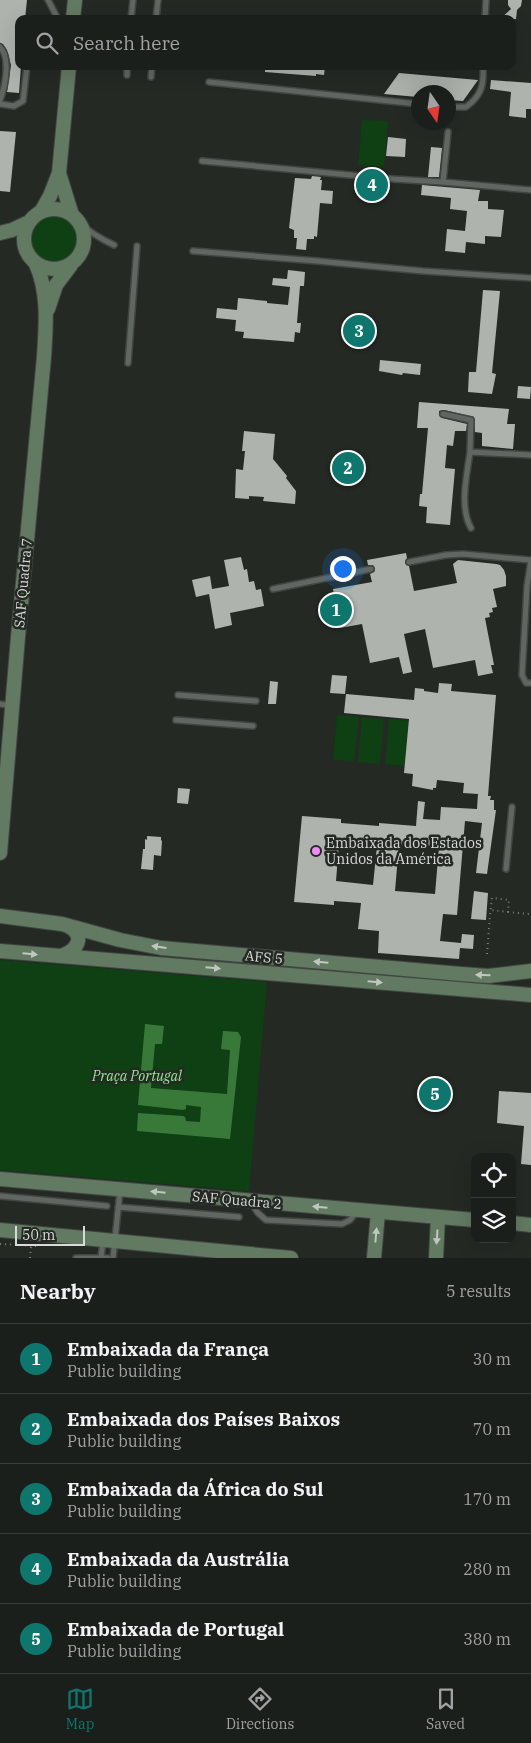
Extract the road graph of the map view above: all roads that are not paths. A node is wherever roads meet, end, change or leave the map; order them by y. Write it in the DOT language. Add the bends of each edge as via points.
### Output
graph roads {
  1 [pos="48,0"];
  2 [pos="75,0"];
  3 [pos="133,0"];
  4 [pos="158,0"];
  5 [pos="486,0"];
  6 [pos="56,15"];
  7 [pos="73,15"];
  8 [pos="131,15"];
  9 [pos="156,15"];
  10 [pos="485,15"];
  11 [pos="0,47"];
  12 [pos="27,70"];
  13 [pos="69,70"];
  14 [pos="127,70"];
  15 [pos="152,70"];
  16 [pos="483,70"];
  17 [pos="126,75"];
  18 [pos="151,77"];
  19 [pos="209,82"];
  20 [pos="0,102"];
  21 [pos="411,103"];
  22 [pos="456,107"];
  23 [pos="448,132"];
  24 [pos="202,161"];
  25 [pos="59,173"];
  26 [pos="444,182"];
  27 [pos="531,190"];
  28 [pos="41,212"];
  29 [pos="76,219"];
  30 [pos="28,222"];
  31 [pos="0,233"];
  32 [pos="0,239"];
  33 [pos="114,245"];
  34 [pos="137,246"];
  35 [pos="25,249"];
  36 [pos="193,251"];
  37 [pos="36,264"];
  38 [pos="72,264"];
  39 [pos="531,278"];
  40 [pos="46,312"];
  41 [pos="128,363"];
  42 [pos="443,414"];
  43 [pos="470,452"];
  44 [pos="531,456"];
  45 [pos="471,528"];
  46 [pos="531,560"];
  47 [pos="409,562"];
  48 [pos="371,569"];
  49 [pos="273,589"];
  50 [pos="531,683"];
  51 [pos="178,695"];
  52 [pos="256,701"];
  53 [pos="6,705"];
  54 [pos="176,720"];
  55 [pos="253,726"];
  56 [pos="512,807"];
  57 [pos="0,853"];
  58 [pos="506,869"];
  59 [pos="0,916"];
  60 [pos="62,924"];
  61 [pos="0,951"];
  62 [pos="60,956"];
  63 [pos="531,971"];
  64 [pos="531,995"];
  65 [pos="0,1179"];
  66 [pos="120,1189"];
  67 [pos="0,1196"];
  68 [pos="107,1206"];
  69 [pos="118,1207"];
  70 [pos="378,1212"];
  71 [pos="239,1217"];
  72 [pos="438,1217"];
  73 [pos="471,1220"];
  74 [pos="516,1223"];
  75 [pos="531,1225"];
  76 [pos="0,1230"];
  77 [pos="109,1240"];
  78 [pos="177,1252"];
  79 [pos="76,1258"];
  80 [pos="98,1258"];
  81 [pos="108,1258"];
  82 [pos="113,1258"];
  83 [pos="291,1258"];
  84 [pos="374,1258"];
  85 [pos="436,1258"];
  1 -- 6 [label="lane"];
  2 -- 7 [label="street"];
  3 -- 8 [label="lane"];
  4 -- 9 [label="lane"];
  5 -- 10 [label="lane"];
  11 -- 20 [label="lane" via="5,55 5,80"];
  12 -- 20 [label="lane" via="23,101 14,106"];
  13 -- 25 [label="street"];
  14 -- 17 [label="lane"];
  15 -- 18 [label="lane"];
  16 -- 22 [label="lane" via="481,92 466,108"];
  19 -- 21 [label="lane"];
  23 -- 26 [label="lane"];
  24 -- 26 [label="lane"];
  25 -- 28 [label="street"];
  25 -- 29 [label="street"];
  26 -- 27 [label="lane"];
  28 -- 29 [label="street" via="56,209"];
  28 -- 30 [label="street"];
  29 -- 33 [label="lane" via="88,231"];
  29 -- 38 [label="street" via="85,239 79,256"];
  30 -- 31 [label="street"];
  30 -- 35 [label="street" via="24,231"];
  32 -- 35 [label="street"];
  34 -- 41 [label="lane"];
  35 -- 37 [label="street"];
  36 -- 39 [label="lane"];
  37 -- 38 [label="street" via="54,270"];
  37 -- 40 [label="street, SAF Quadra 7" via="43,279"];
  38 -- 40 [label="street, SAF Quadra 7" via="56,285"];
  40 -- 53 [label="street, SAF Quadra 7" via="44,357"];
  42 -- 43 [label="lane" via="471,420"];
  43 -- 44 [label="lane"];
  43 -- 45 [label="lane" via="464,505"];
  46 -- 47 [label="lane" via="463,554"];
  46 -- 50 [label="lane" via="522,675 526,683"];
  48 -- 49 [label="lane"];
  51 -- 52 [label="lane"];
  53 -- 57 [label="street, SAF Quadra 7"];
  54 -- 55 [label="lane"];
  56 -- 58 [label="lane"];
  59 -- 60 [label="street, AFS 5"];
  60 -- 62 [label="street" via="73,928 78,940 72,951"];
  63 -- 60 [label="street, AFS 5, one-way" via="488,976 161,948"];
  61 -- 62 [label="street, AFS 5, one-way"];
  62 -- 64 [label="street, AFS 5, one-way"];
  65 -- 66 [label="street, SAF Quadra 2"];
  66 -- 69 [label="lane"];
  70 -- 66 [label="street, SAF Quadra 2, one-way"];
  67 -- 68 [label="lane"];
  69 -- 71 [label="lane"];
  69 -- 77 [label="lane"];
  70 -- 72 [label="street, SAF Quadra 2"];
  84 -- 70 [label="street, one-way"];
  72 -- 73 [label="street, SAF Quadra 2"];
  72 -- 85 [label="street, one-way"];
  74 -- 75 [label="street"];
  76 -- 77 [label="street"];
  77 -- 78 [label="street"];
  77 -- 80 [label="lane"];
  77 -- 82 [label="lane"];
  78 -- 83 [label="street"];
  79 -- 80 [label="lane"];
  80 -- 81 [label="lane"];
}
